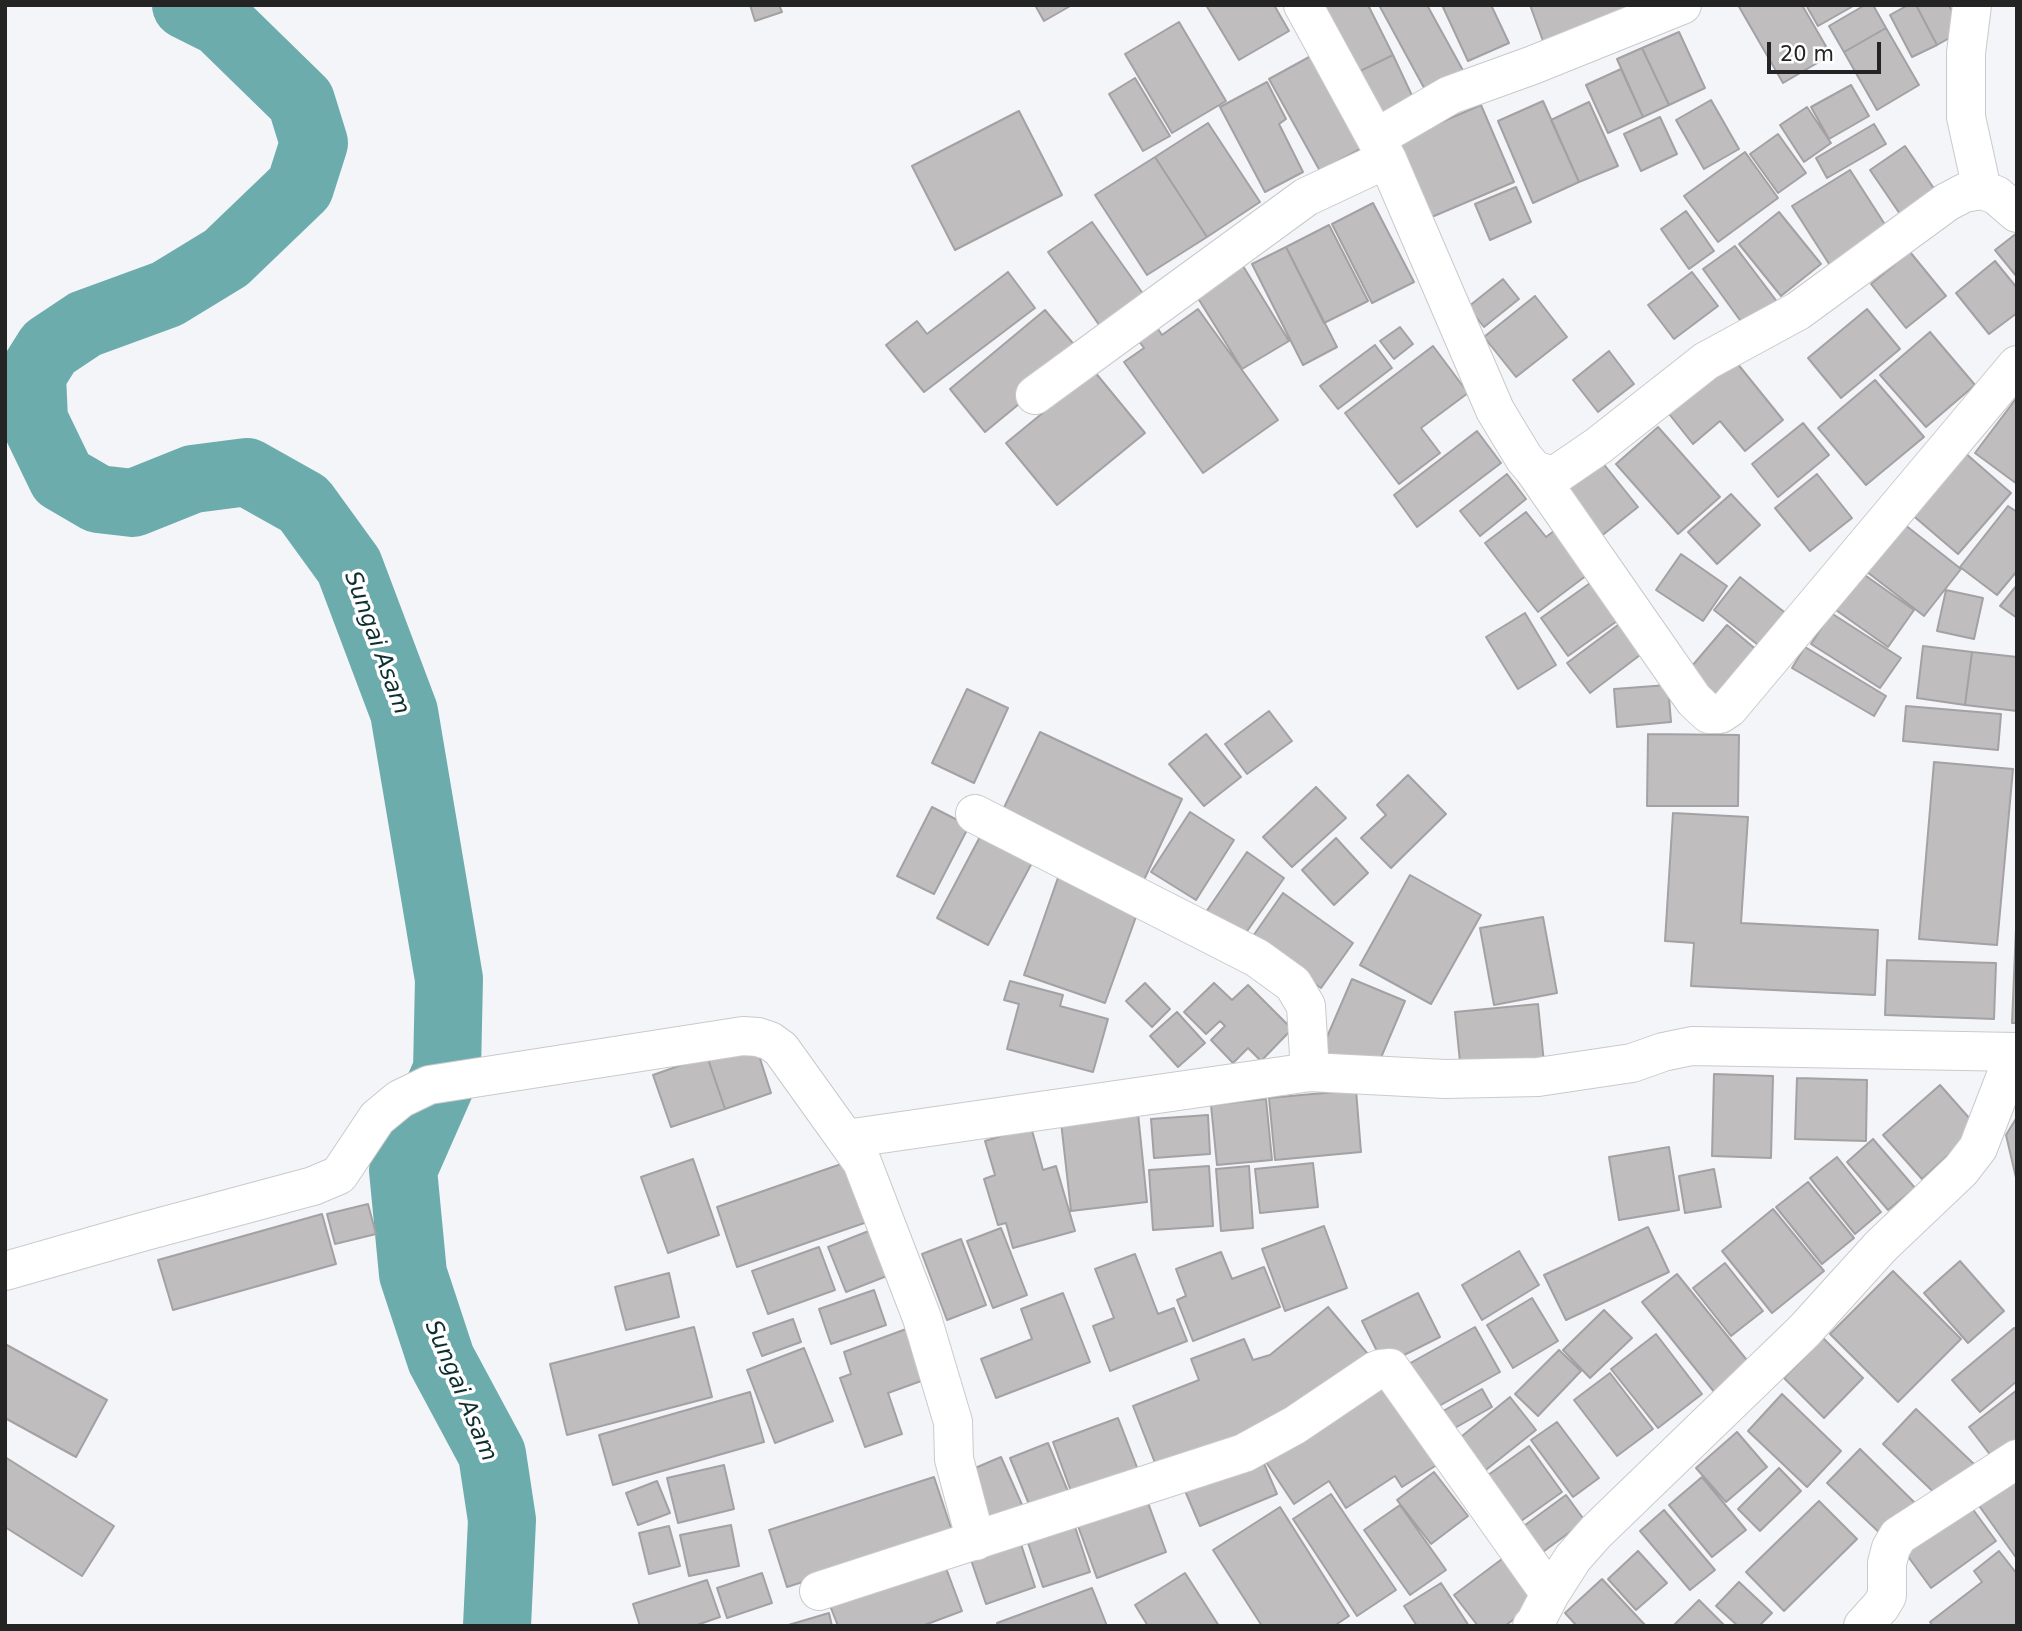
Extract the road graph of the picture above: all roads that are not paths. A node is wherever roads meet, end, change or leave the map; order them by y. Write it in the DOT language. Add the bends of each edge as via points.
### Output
graph roads {
  1 [pos="1303,5"];
  2 [pos="1682,5"];
  3 [pos="1972,5"];
  4 [pos="1381,149"];
  5 [pos="1982,190"];
  6 [pos="2017,213"];
  7 [pos="2017,365"];
  8 [pos="1035,395"];
  9 [pos="1534,470"];
  10 [pos="975,814"];
  11 [pos="2016,1052"];
  12 [pos="1310,1072"];
  13 [pos="846,1139"];
  14 [pos="5,1271"];
  15 [pos="2017,1459"];
  16 [pos="976,1541"];
  17 [pos="819,1591"];
  18 [pos="1538,1617"];
  19 [pos="1863,1626"];
  1 -- 4 [label="street"];
  2 -- 4 [label="street" via="1450,95"];
  3 -- 5 [label="street" via="1966,117"];
  4 -- 8 [label="street" via="1306,197"];
  4 -- 9 [label="street" via="1495,410"];
  5 -- 6 [label="street" via="1996,195"];
  5 -- 9 [label="street" via="1947,202 1798,312 1706,361 1557,474"];
  7 -- 9 [label="street" via="1720,714 1709,714 1694,700"];
  10 -- 12 [label="street" via="1256,958 1293,984 1306,1006"];
  11 -- 12 [label="street" via="1692,1046 1632,1063 1538,1077 1445,1079"];
  11 -- 18 [label="street" via="1978,1148 1961,1170 1881,1246 1804,1331 1596,1532 1573,1558"];
  12 -- 13 [label="street"];
  13 -- 14 [label="street" via="781,1049 758,1037 600,1058 429,1086 400,1099 377,1118 339,1175"];
  13 -- 16 [label="street" via="862,1162 922,1318 953,1422 954,1459"];
  15 -- 19 [label="street" via="1898,1536 1887,1563 1887,1596"];
  16 -- 17 [label="street"];
  16 -- 18 [label="street" via="1244,1453 1375,1371 1390,1368"];
}
